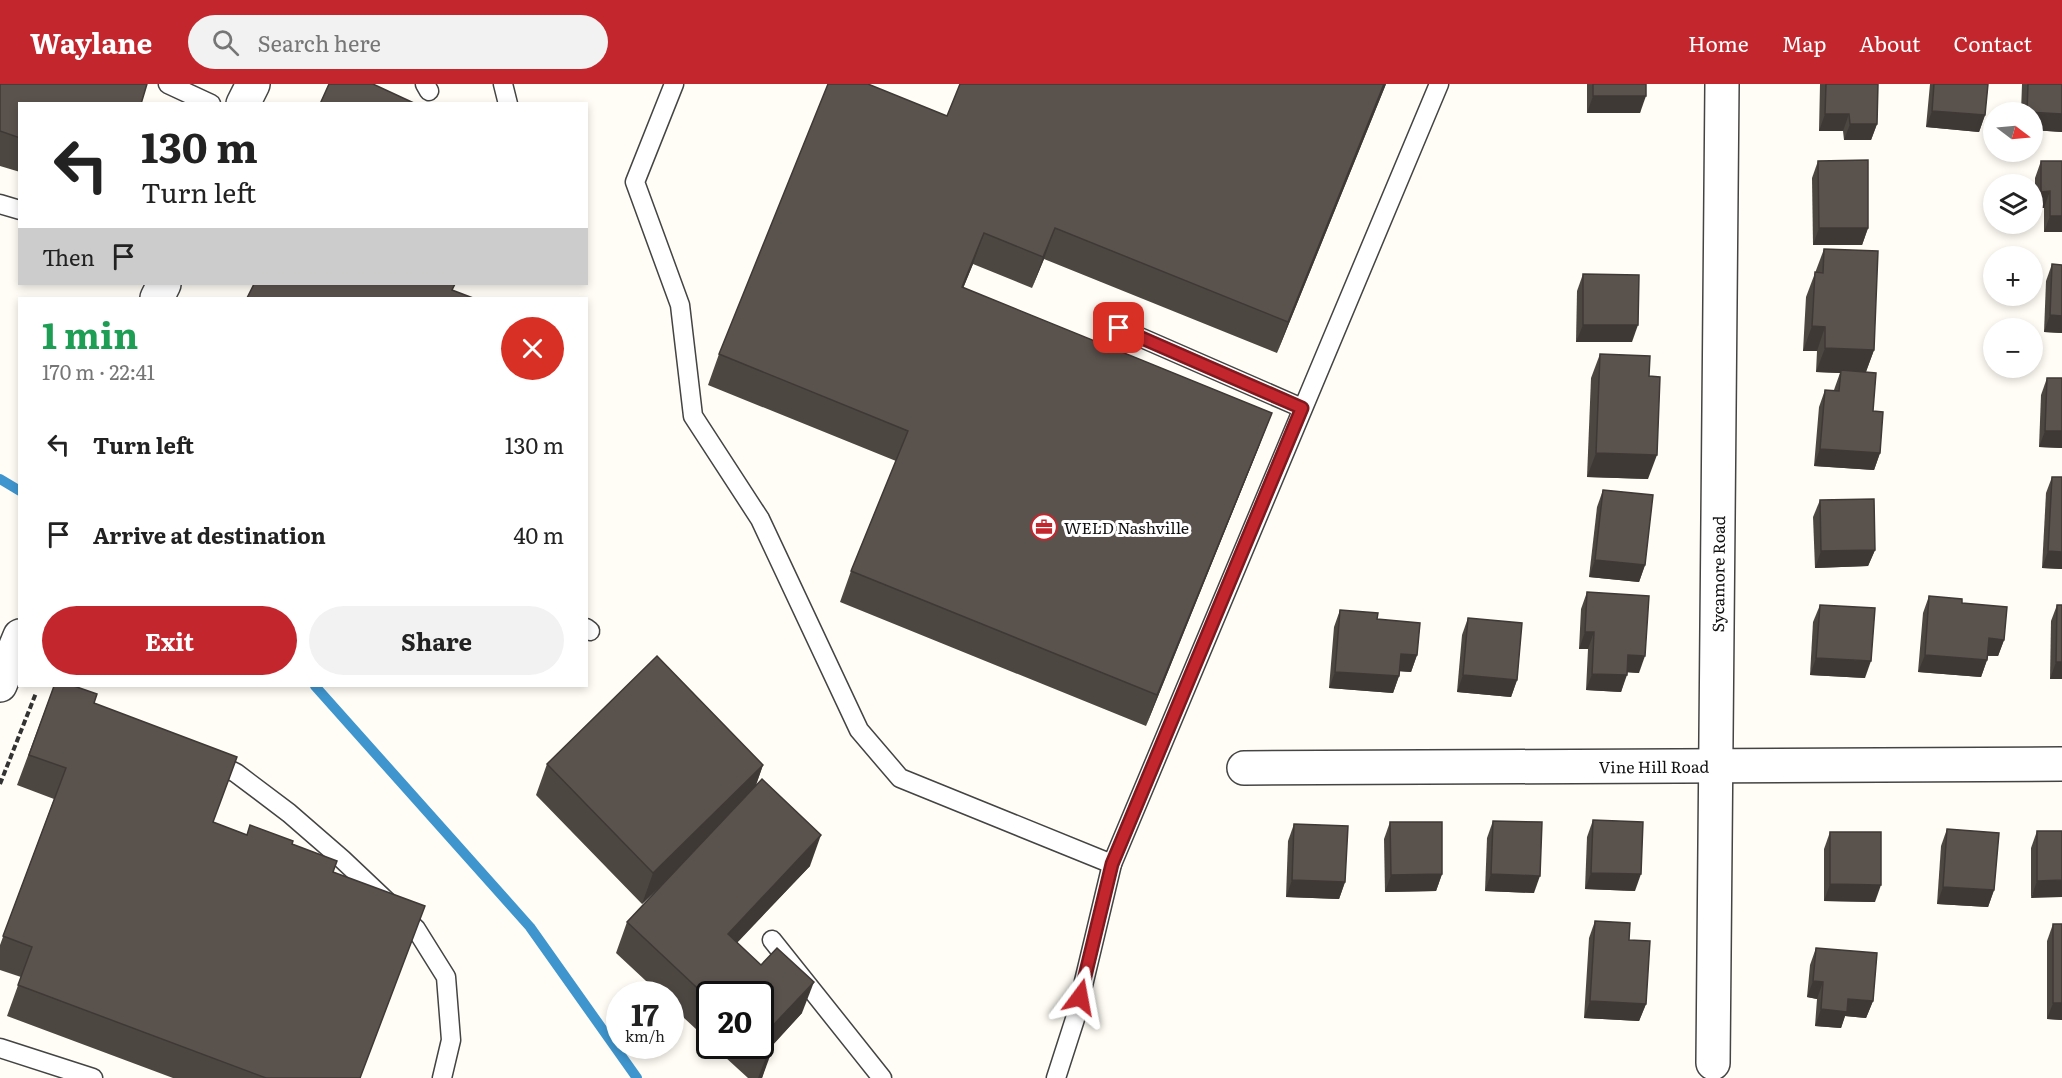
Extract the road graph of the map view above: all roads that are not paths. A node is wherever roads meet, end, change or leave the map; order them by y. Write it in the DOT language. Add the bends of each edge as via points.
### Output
graph roads {
  1 [pos="168,84"];
  2 [pos="253,84"];
  3 [pos="503,84"];
  4 [pos="674,84"];
  5 [pos="1439,84"];
  6 [pos="1722,84"];
  7 [pos="207,102"];
  8 [pos="244,102"];
  9 [pos="508,102"];
  10 [pos="0,204"];
  11 [pos="18,209"];
  12 [pos="1119,328"];
  13 [pos="1302,408"];
  14 [pos="18,642"];
  15 [pos="7,672"];
  16 [pos="195,753"];
  17 [pos="2062,764"];
  18 [pos="1716,766"];
  19 [pos="1244,768"];
  20 [pos="1112,864"];
  21 [pos="772,940"];
  22 [pos="0,1048"];
  23 [pos="1713,1063"];
  24 [pos="93,1078"];
  25 [pos="442,1078"];
  26 [pos="882,1078"];
  27 [pos="1056,1078"];
  1 -- 7 [label="lane"];
  2 -- 8 [label="street"];
  3 -- 9 [label="lane"];
  4 -- 20 [label="lane" via="634,182 680,305 693,416 759,519 859,730 900,778"];
  5 -- 13 [label="lane"];
  6 -- 18 [label="street, Sycamore Road"];
  10 -- 11 [label="lane"];
  12 -- 13 [label="lane"];
  13 -- 20 [label="lane"];
  14 -- 15 [label="street"];
  16 -- 25 [label="lane" via="236,773 289,813 416,930 446,977 451,1040"];
  17 -- 18 [label="street, Vine Hill Road"];
  18 -- 19 [label="street, Vine Hill Road"];
  18 -- 23 [label="street, Sycamore Road"];
  20 -- 27 [label="lane" via="1075,1019"];
  21 -- 26 [label="lane"];
  22 -- 24 [label="lane"];
}
